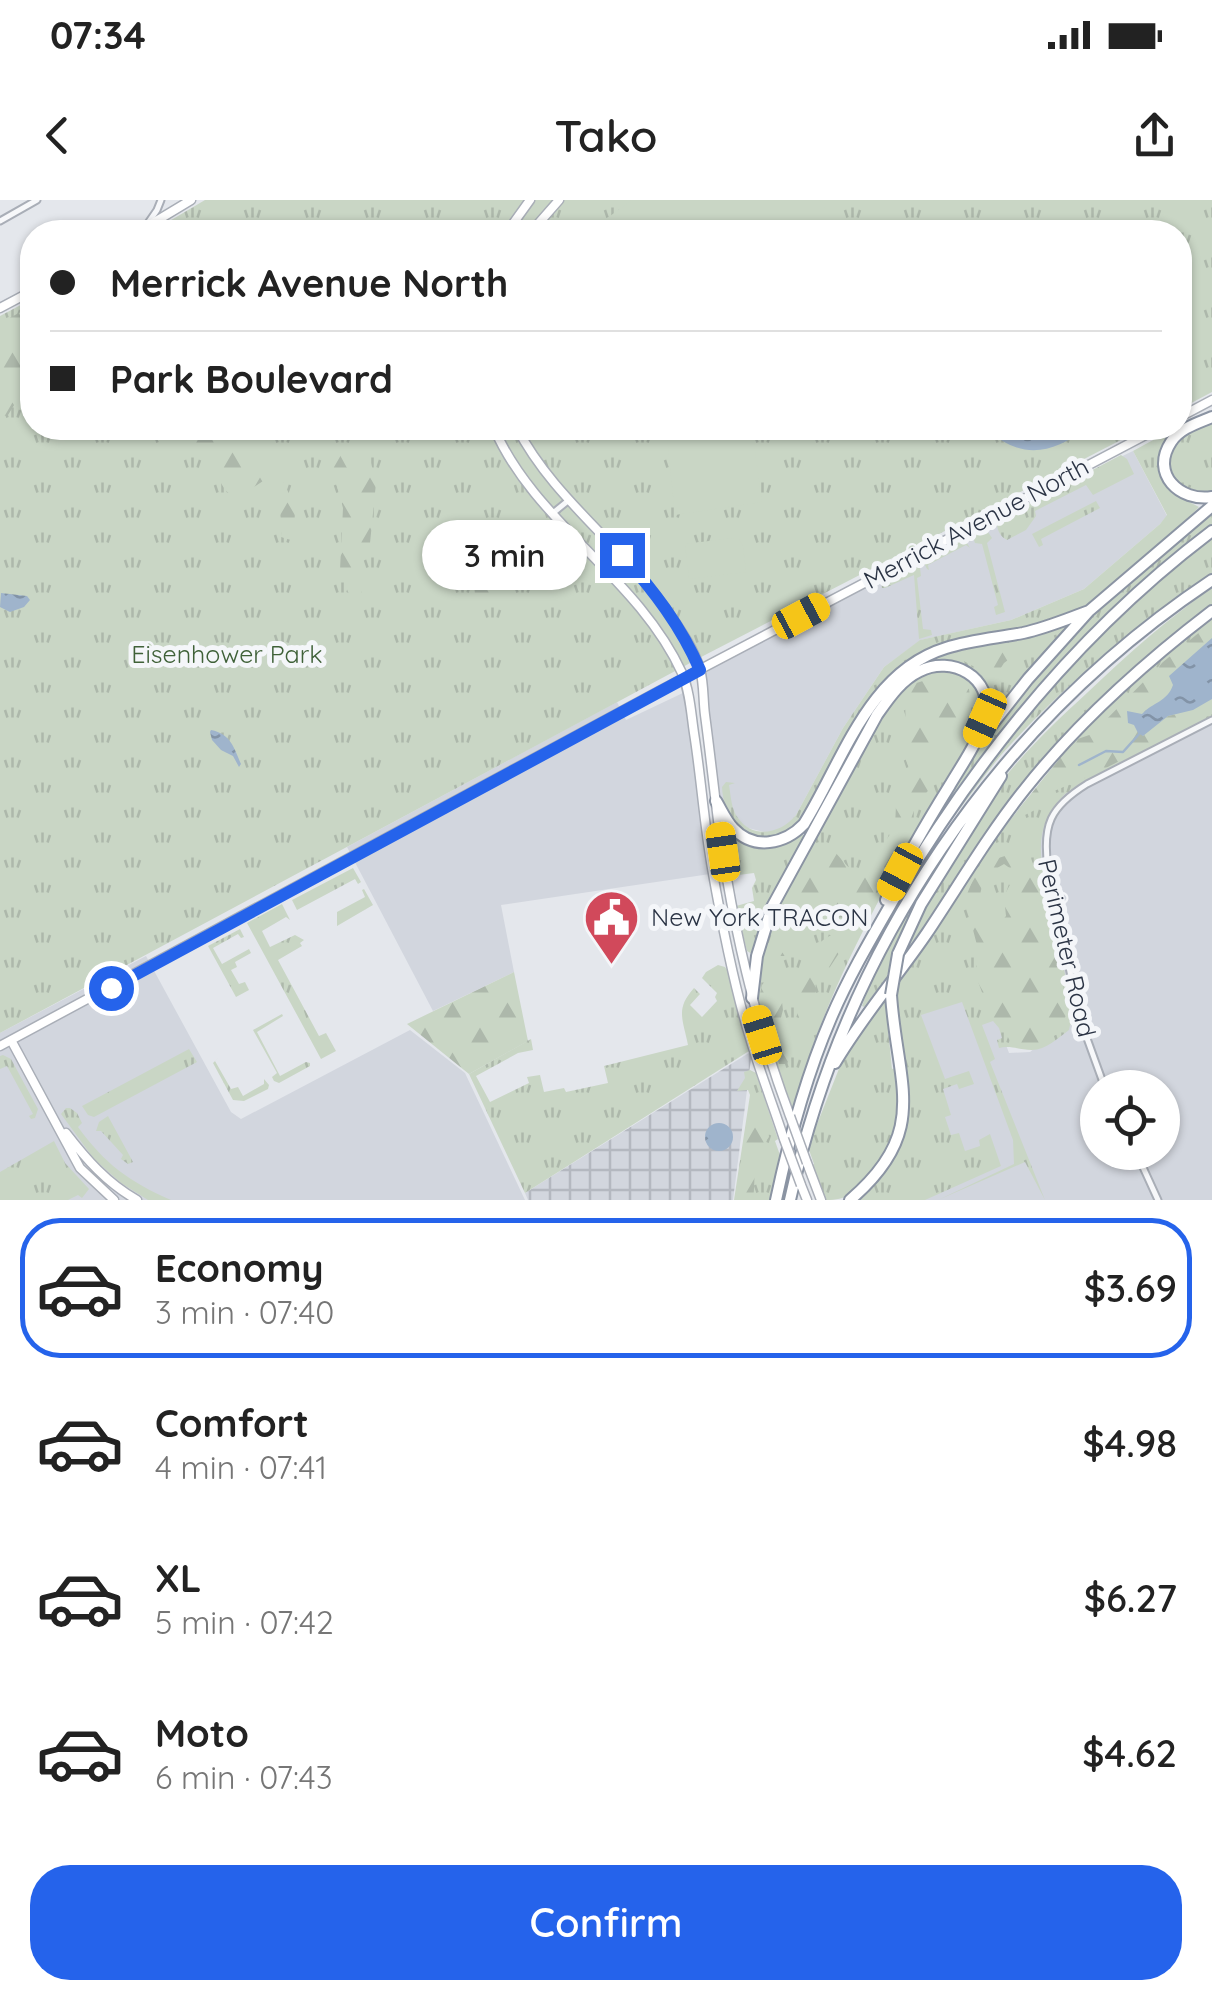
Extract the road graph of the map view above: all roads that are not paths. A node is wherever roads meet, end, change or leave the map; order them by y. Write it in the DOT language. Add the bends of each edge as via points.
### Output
graph roads {
  1 [pos="37,200"];
  2 [pos="191,200"];
  3 [pos="559,200"];
  4 [pos="158,220"];
  5 [pos="542,220"];
  6 [pos="0,221"];
  7 [pos="499,440"];
  8 [pos="523,440"];
  9 [pos="1136,440"];
  10 [pos="1173,440"];
  11 [pos="1212,497"];
  12 [pos="569,500"];
  13 [pos="1212,506"];
  14 [pos="553,512"];
  15 [pos="1212,531"];
  16 [pos="1212,580"];
  17 [pos="665,607"];
  18 [pos="1089,611"];
  19 [pos="1212,611"];
  20 [pos="650,620"];
  21 [pos="677,625"];
  22 [pos="662,638"];
  23 [pos="700,670"];
  24 [pos="684,678"];
  25 [pos="1212,720"];
  26 [pos="1014,753"];
  27 [pos="968,757"];
  28 [pos="716,800"];
  29 [pos="719,827"];
  30 [pos="708,839"];
  31 [pos="712,868"];
  32 [pos="726,878"];
  33 [pos="871,938"];
  34 [pos="728,948"];
  35 [pos="741,954"];
  36 [pos="731,959"];
  37 [pos="752,998"];
  38 [pos="12,1040"];
  39 [pos="0,1046"];
  40 [pos="1098,1070"];
  41 [pos="822,1086"];
  42 [pos="51,1113"];
  43 [pos="1144,1170"];
  44 [pos="114,1200"];
  45 [pos="137,1200"];
  46 [pos="776,1200"];
  47 [pos="790,1200"];
  48 [pos="807,1200"];
  49 [pos="821,1200"];
  50 [pos="847,1200"];
  51 [pos="1158,1200"];
  1 -- 6 [label="street"];
  2 -- 4 [label="main road"];
  3 -- 5 [label="main road"];
  7 -- 14 [label="main road"];
  8 -- 12 [label="main road"];
  9 -- 23 [label="main road, Merrick Avenue North"];
  10 -- 11 [label="highway" via="1165,465 1169,480 1180,492"];
  12 -- 14 [label="street"];
  12 -- 17 [label="main road"];
  13 -- 18 [label="highway"];
  14 -- 20 [label="main road"];
  15 -- 33 [label="highway" via="1122,608 1008,732 944,818"];
  16 -- 26 [label="highway" via="1103,664"];
  17 -- 20 [label="main road"];
  17 -- 21 [label="main road"];
  18 -- 27 [label="highway"];
  18 -- 28 [label="highway" via="1036,630 948,647 902,671 872,704 808,817 788,838 749,840"];
  19 -- 41 [label="highway" via="1113,694 1046,764 860,1022"];
  20 -- 22 [label="main road"];
  21 -- 22 [label="main road" via="663,630"];
  21 -- 23 [label="main road"];
  22 -- 24 [label="main road"];
  23 -- 24 [label="main road, Merrick Avenue North"];
  23 -- 28 [label="main road"];
  24 -- 30 [label="main road"];
  24 -- 38 [label="main road, Merrick Avenue North"];
  25 -- 40 [label="street, Perimeter Road" via="1068,796 1046,834 1080,1020"];
  26 -- 41 [label="highway" via="949,835 900,913 850,1011"];
  26 -- 50 [label="highway, bridge" via="921,904 898,954 891,995 902,1122 888,1161"];
  27 -- 33 [label="highway" via="904,864"];
  27 -- 37 [label="highway" via="986,706 971,674 934,666 899,686 779,892 756,956"];
  28 -- 29 [label="main road"];
  29 -- 30 [label="main road"];
  29 -- 32 [label="main road"];
  30 -- 31 [label="main road"];
  31 -- 32 [label="main road"];
  31 -- 34 [label="main road"];
  32 -- 35 [label="main road"];
  33 -- 46 [label="highway" via="817,1054"];
  34 -- 35 [label="main road"];
  34 -- 36 [label="main road"];
  35 -- 36 [label="main road"];
  35 -- 37 [label="main road"];
  36 -- 48 [label="main road, bridge" via="750,1040"];
  37 -- 49 [label="main road, bridge"];
  38 -- 39 [label="main road, Merrick Avenue North"];
  38 -- 42 [label="main road"];
  41 -- 47 [label="highway"];
  42 -- 44 [label="main road" via="80,1168"];
  42 -- 45 [label="main road" via="91,1164"];
  43 -- 51 [label="street"];
}
